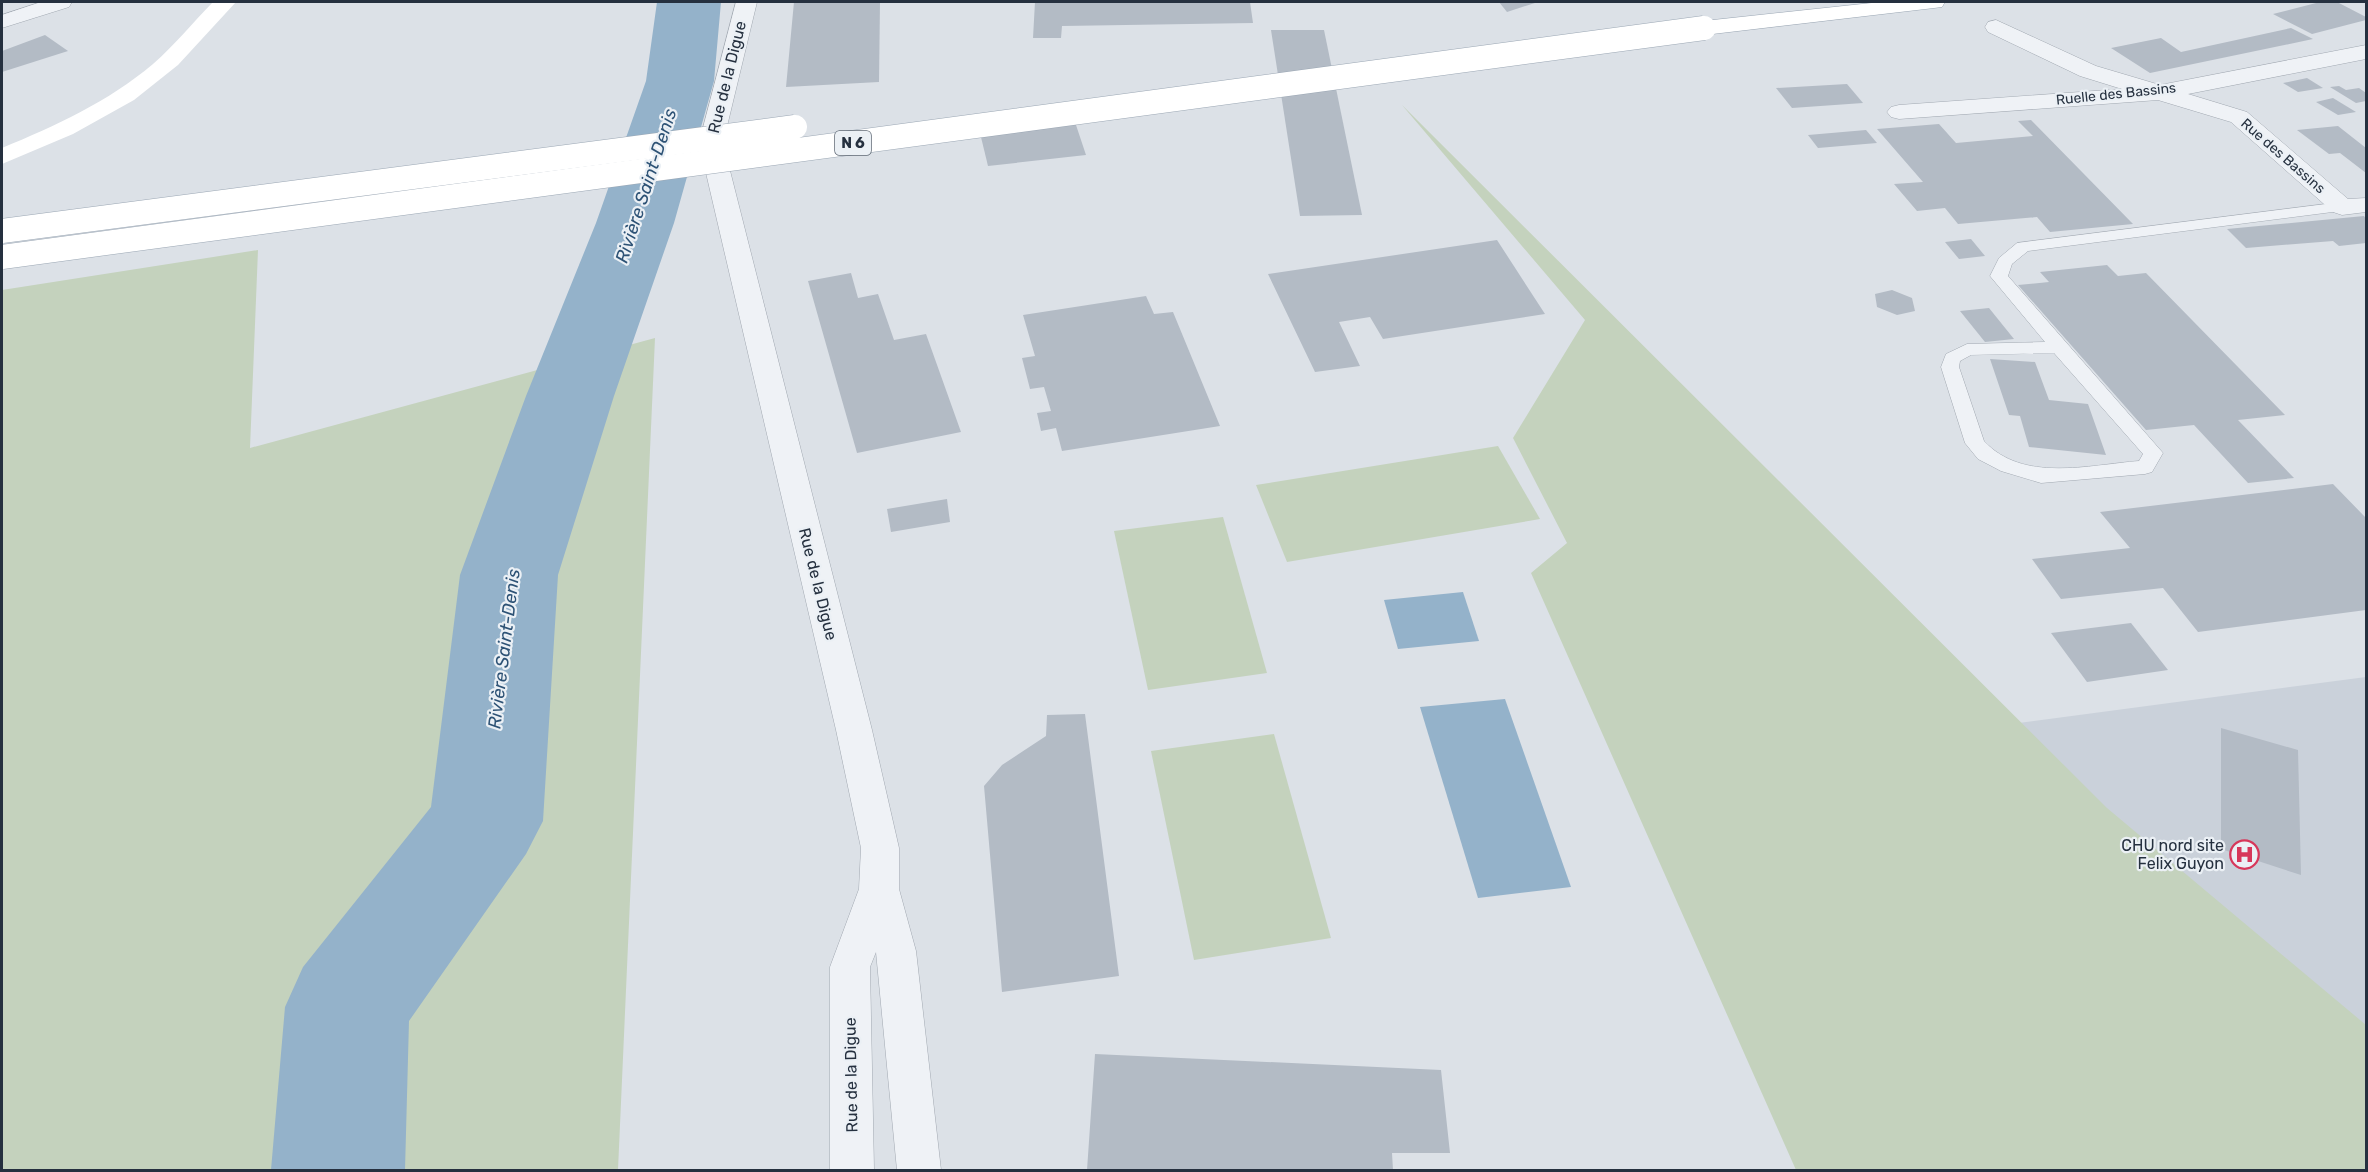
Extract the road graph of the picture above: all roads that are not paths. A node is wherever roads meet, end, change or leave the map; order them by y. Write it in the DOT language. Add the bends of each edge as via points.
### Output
graph roads {
  1 [pos="61,2"];
  2 [pos="225,2"];
  3 [pos="746,2"];
  4 [pos="1934,2"];
  5 [pos="1737,3"];
  6 [pos="1695,20"];
  7 [pos="2,22"];
  8 [pos="1996,27"];
  9 [pos="2367,52"];
  10 [pos="2157,93"];
  11 [pos="1899,112"];
  12 [pos="857,119"];
  13 [pos="821,124"];
  14 [pos="2,157"];
  15 [pos="2367,205"];
  16 [pos="2342,207"];
  17 [pos="2,231"];
  18 [pos="2,257"];
  19 [pos="2058,347"];
  20 [pos="879,889"];
  21 [pos="852,1170"];
  22 [pos="919,1170"];
  1 -- 7 [label="street"];
  2 -- 14 [label="main road" via="162,68 114,103"];
  3 -- 20 [label="street, Rue de la Digue" via="711,143 854,730 879,848"];
  4 -- 6 [label="main road, N 6"];
  5 -- 6 [label="main road, N 6"];
  6 -- 12 [label="main road, N 6"];
  6 -- 18 [label="main road, N 6, bridge"];
  8 -- 10 [label="street, Rue des Bassins" via="2088,71"];
  9 -- 10 [label="street, Ruelle des Bassins"];
  10 -- 11 [label="street, Ruelle des Bassins"];
  10 -- 16 [label="street, Rue des Bassins" via="2239,117"];
  13 -- 17 [label="main road, N 6, bridge"];
  15 -- 16 [label="street"];
  16 -- 19 [label="lane" via="2023,247 2005,262 1998,276"];
  19 -- 19 [label="lane" via="1967,350 1952,358 1950,367 1975,443 1985,454 2008,466 2041,476 2145,467 2153,453"];
  20 -- 21 [label="street, Rue de la Digue" via="850,967"];
  20 -- 22 [label="street" via="896,951"];
}
